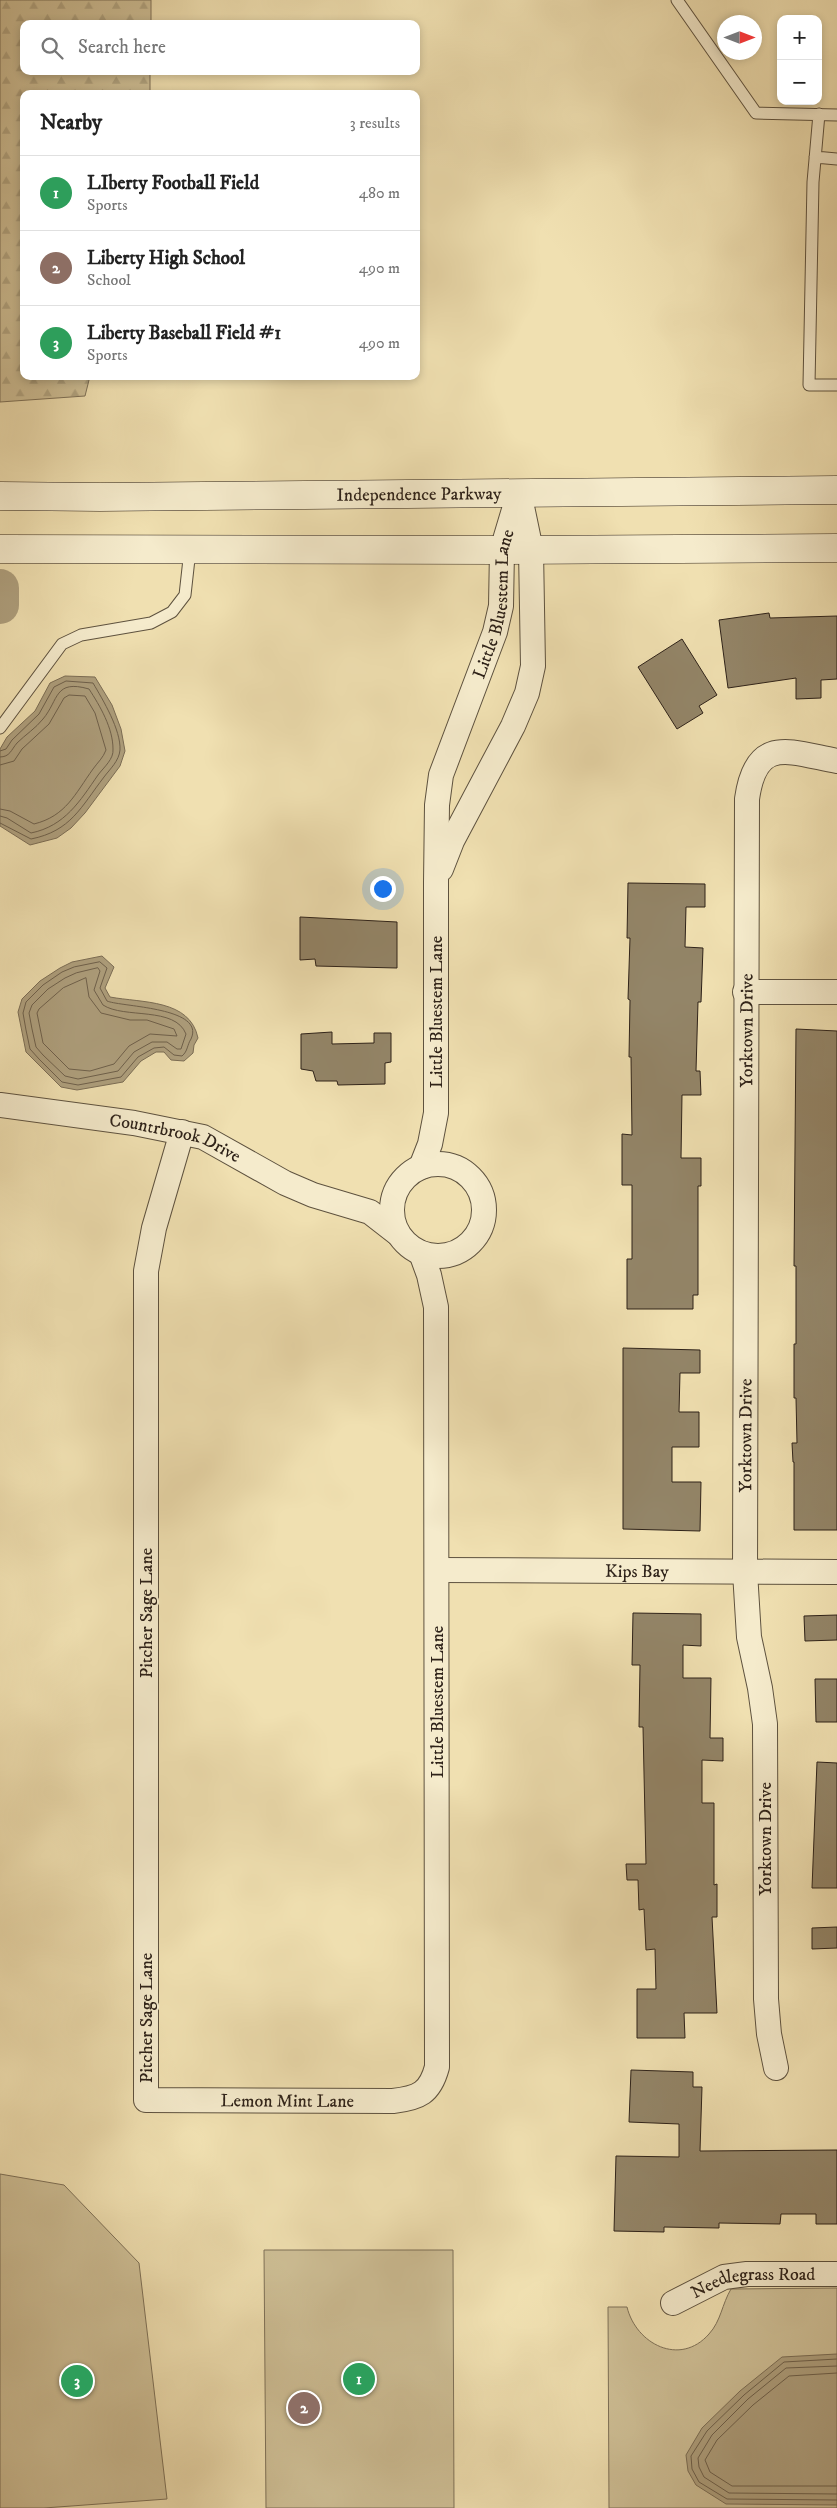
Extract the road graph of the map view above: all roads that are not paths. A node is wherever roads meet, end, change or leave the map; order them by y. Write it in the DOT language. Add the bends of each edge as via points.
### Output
graph roads {
  1 [pos="677,0"];
  2 [pos="819,114"];
  3 [pos="837,115"];
  4 [pos="815,157"];
  5 [pos="837,159"];
  6 [pos="837,386"];
  7 [pos="837,490"];
  8 [pos="519,493"];
  9 [pos="0,496"];
  10 [pos="190,548"];
  11 [pos="837,548"];
  12 [pos="0,549"];
  13 [pos="502,550"];
  14 [pos="531,550"];
  15 [pos="0,728"];
  16 [pos="837,761"];
  17 [pos="436,882"];
  18 [pos="746,992"];
  19 [pos="837,992"];
  20 [pos="0,1105"];
  21 [pos="436,1113"];
  22 [pos="182,1132"];
  23 [pos="421,1167"];
  24 [pos="464,1172"];
  25 [pos="398,1188"];
  26 [pos="340,1202"];
  27 [pos="398,1233"];
  28 [pos="464,1248"];
  29 [pos="421,1253"];
  30 [pos="436,1307"];
  31 [pos="437,1570"];
  32 [pos="745,1572"];
  33 [pos="837,1572"];
  34 [pos="776,2068"];
  35 [pos="424,2092"];
  36 [pos="146,2100"];
  37 [pos="837,2274"];
  38 [pos="673,2303"];
  1 -- 2 [label="lane" via="756,113"];
  2 -- 3 [label="lane"];
  2 -- 4 [label="lane"];
  4 -- 5 [label="lane"];
  4 -- 6 [label="lane" via="809,385"];
  7 -- 8 [label="main road, Independence Parkway"];
  8 -- 9 [label="main road, Independence Parkway"];
  8 -- 13 [label="street, Little Bluestem Lane"];
  8 -- 14 [label="street, Little Bluestem Lane"];
  10 -- 12 [label="main road"];
  10 -- 13 [label="main road"];
  10 -- 15 [label="lane" via="185,595 172,612 151,623 81,635 62,644"];
  11 -- 14 [label="main road"];
  13 -- 14 [label="main road"];
  13 -- 17 [label="street, Little Bluestem Lane" via="501,606 495,632 441,775 437,805"];
  14 -- 17 [label="street, Little Bluestem Lane" via="533,657 527,693 452,841"];
  16 -- 18 [label="street, Yorktown Drive" via="780,751 767,755 754,771 746,799"];
  17 -- 21 [label="street, Little Bluestem Lane"];
  18 -- 19 [label="street"];
  18 -- 32 [label="street, Yorktown Drive"];
  20 -- 22 [label="street, Countrbrook Drive" via="134,1122"];
  21 -- 23 [label="street, Little Bluestem Lane" via="430,1144"];
  21 -- 24 [label="street, Little Bluestem Lane" via="444,1139"];
  22 -- 26 [label="street, Countrbrook Drive" via="203,1136 312,1195"];
  22 -- 36 [label="street, Pitcher Sage Lane" via="154,1228 146,1271"];
  23 -- 24 [label="street" via="436,1164"];
  23 -- 25 [label="street" via="408,1175"];
  24 -- 28 [label="street" via="478,1189 483,1210 481,1225"];
  25 -- 26 [label="street, Countrbrook Drive"];
  25 -- 27 [label="street" via="392,1202 392,1218"];
  26 -- 27 [label="street, Countrbrook Drive" via="370,1212"];
  27 -- 29 [label="street"];
  28 -- 29 [label="street" via="436,1256"];
  28 -- 30 [label="street, Little Bluestem Lane" via="450,1261"];
  29 -- 30 [label="street, Little Bluestem Lane"];
  30 -- 31 [label="street, Little Bluestem Lane"];
  31 -- 32 [label="street, Kips Bay"];
  31 -- 35 [label="street, Little Bluestem Lane" via="437,2067 434,2081"];
  32 -- 33 [label="street, Kips Bay"];
  32 -- 34 [label="street, Yorktown Drive" via="749,1637 764,1724 766,1999"];
  35 -- 36 [label="street, Lemon Mint Lane" via="411,2099 393,2101"];
  37 -- 38 [label="street, Needlegrass Road" via="724,2277"];
}
